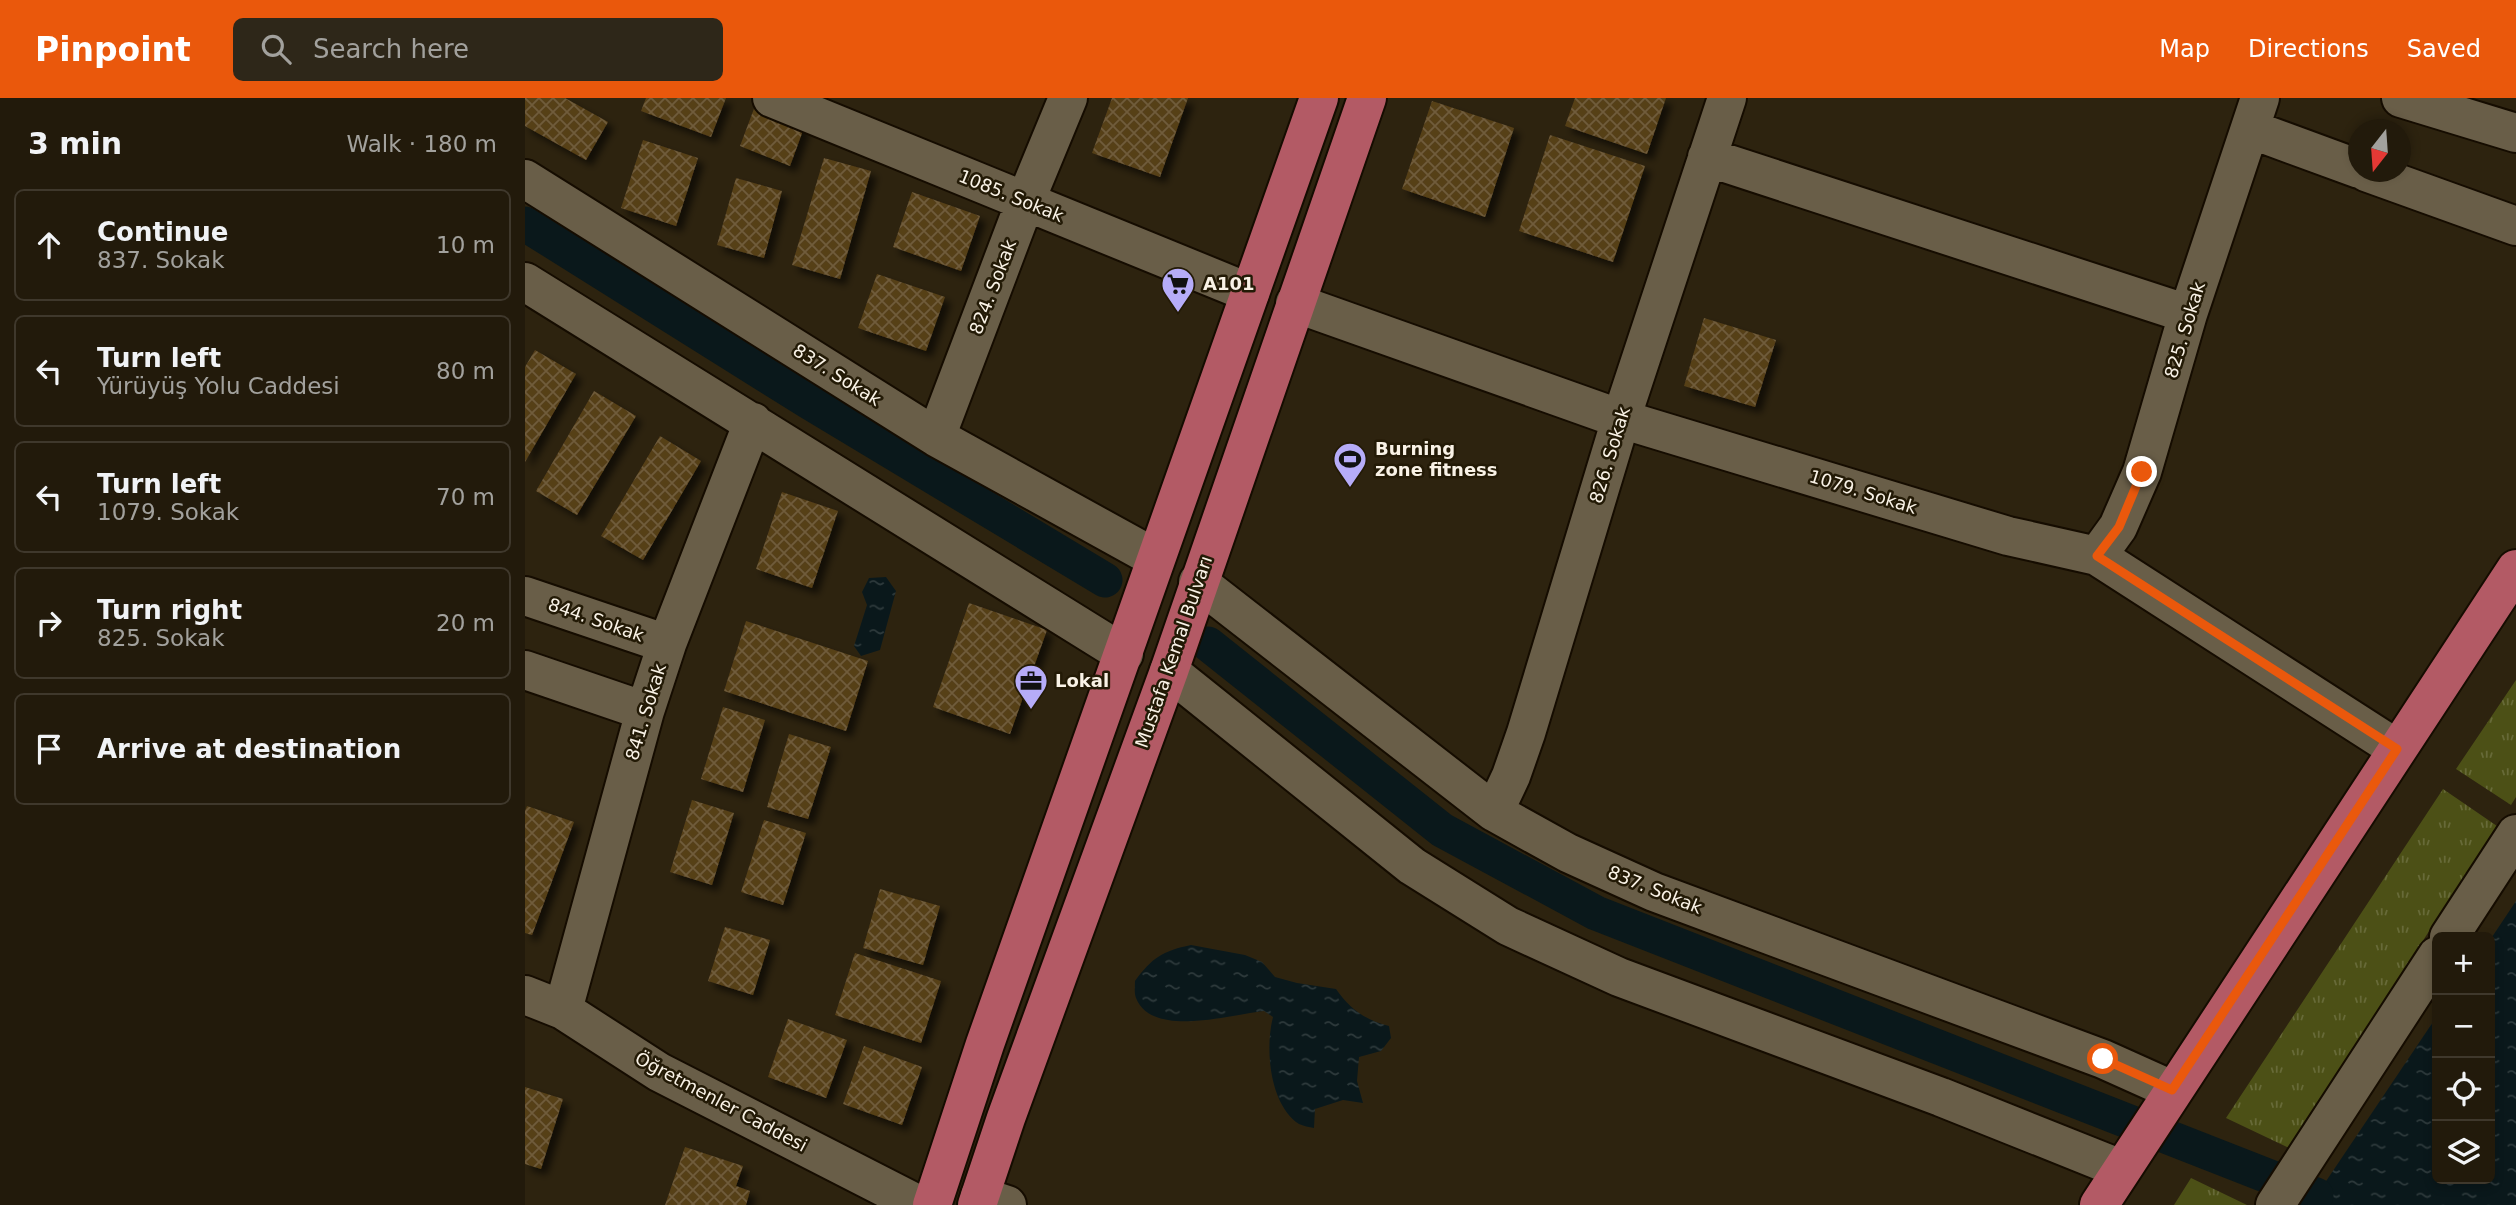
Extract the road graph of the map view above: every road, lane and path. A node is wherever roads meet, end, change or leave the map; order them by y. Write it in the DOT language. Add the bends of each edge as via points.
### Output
graph roads {
  1 [pos="772,98"];
  2 [pos="1068,98"];
  3 [pos="1319,98"];
  4 [pos="1367,98"];
  5 [pos="1727,98"];
  6 [pos="2402,98"];
  7 [pos="2255,113"];
  8 [pos="2516,134"];
  9 [pos="1707,157"];
  10 [pos="2348,164"];
  11 [pos="525,179"];
  12 [pos="2394,182"];
  13 [pos="1025,202"];
  14 [pos="2516,226"];
  15 [pos="525,282"];
  16 [pos="1250,293"];
  17 [pos="1295,303"];
  18 [pos="2189,314"];
  19 [pos="1621,419"];
  20 [pos="753,422"];
  21 [pos="936,437"];
  22 [pos="2097,556"];
  23 [pos="1155,558"];
  24 [pos="2516,569"];
  25 [pos="1198,582"];
  26 [pos="525,596"];
  27 [pos="667,644"];
  28 [pos="1124,654"];
  29 [pos="525,670"];
  30 [pos="1169,671"];
  31 [pos="645,711"];
  32 [pos="2397,749"];
  33 [pos="1494,812"];
  34 [pos="2516,834"];
  35 [pos="2452,932"];
  36 [pos="2432,964"];
  37 [pos="525,995"];
  38 [pos="562,1010"];
  39 [pos="2172,1090"];
  40 [pos="2122,1169"];
  41 [pos="988,1202"];
  42 [pos="919,1205"];
  43 [pos="932,1205"];
  44 [pos="2099,1205"];
  45 [pos="2275,1205"];
  1 -- 13 [label="street, 1085. Sokak"];
  2 -- 13 [label="street, 824. Sokak"];
  3 -- 16 [label="main road"];
  4 -- 17 [label="main road, Mustafa Kemal Bulvarı"];
  5 -- 9 [label="street, 826. Sokak"];
  6 -- 8 [label="street"];
  7 -- 10 [label="street"];
  7 -- 18 [label="street, 825. Sokak"];
  9 -- 18 [label="street"];
  9 -- 19 [label="street, 826. Sokak"];
  11 -- 21 [label="street, 837. Sokak"];
  12 -- 14 [label="street"];
  13 -- 16 [label="street, 1085. Sokak"];
  13 -- 21 [label="street, 824. Sokak"];
  15 -- 20 [label="street"];
  16 -- 23 [label="main road"];
  17 -- 19 [label="street, 1079. Sokak"];
  17 -- 25 [label="main road, Mustafa Kemal Bulvarı"];
  18 -- 22 [label="street, 825. Sokak" via="2142,472 2119,527"];
  19 -- 22 [label="street, 1079. Sokak" via="2008,536"];
  19 -- 33 [label="street, 826. Sokak" via="1526,733"];
  20 -- 27 [label="street, 841. Sokak"];
  20 -- 28 [label="street"];
  21 -- 23 [label="street, 837. Sokak"];
  22 -- 32 [label="street, 1079. Sokak"];
  23 -- 28 [label="main road"];
  24 -- 32 [label="main road"];
  25 -- 30 [label="main road, Mustafa Kemal Bulvarı"];
  25 -- 33 [label="street, 837. Sokak"];
  26 -- 27 [label="street, 844. Sokak"];
  27 -- 31 [label="street, 841. Sokak"];
  28 -- 43 [label="main road"];
  29 -- 31 [label="street"];
  30 -- 40 [label="street" via="1412,866 1508,926 1619,977"];
  30 -- 41 [label="main road, Mustafa Kemal Bulvarı" via="1006,1118"];
  31 -- 38 [label="street, 841. Sokak"];
  32 -- 39 [label="main road"];
  33 -- 39 [label="street, 837. Sokak" via="1568,853 1654,892 2090,1054"];
  34 -- 35 [label="street"];
  36 -- 45 [label="street"];
  37 -- 38 [label="street, Öğretmenler Caddesi"];
  38 -- 42 [label="street, Öğretmenler Caddesi" via="659,1072"];
  39 -- 40 [label="main road"];
  40 -- 44 [label="main road"];
}
